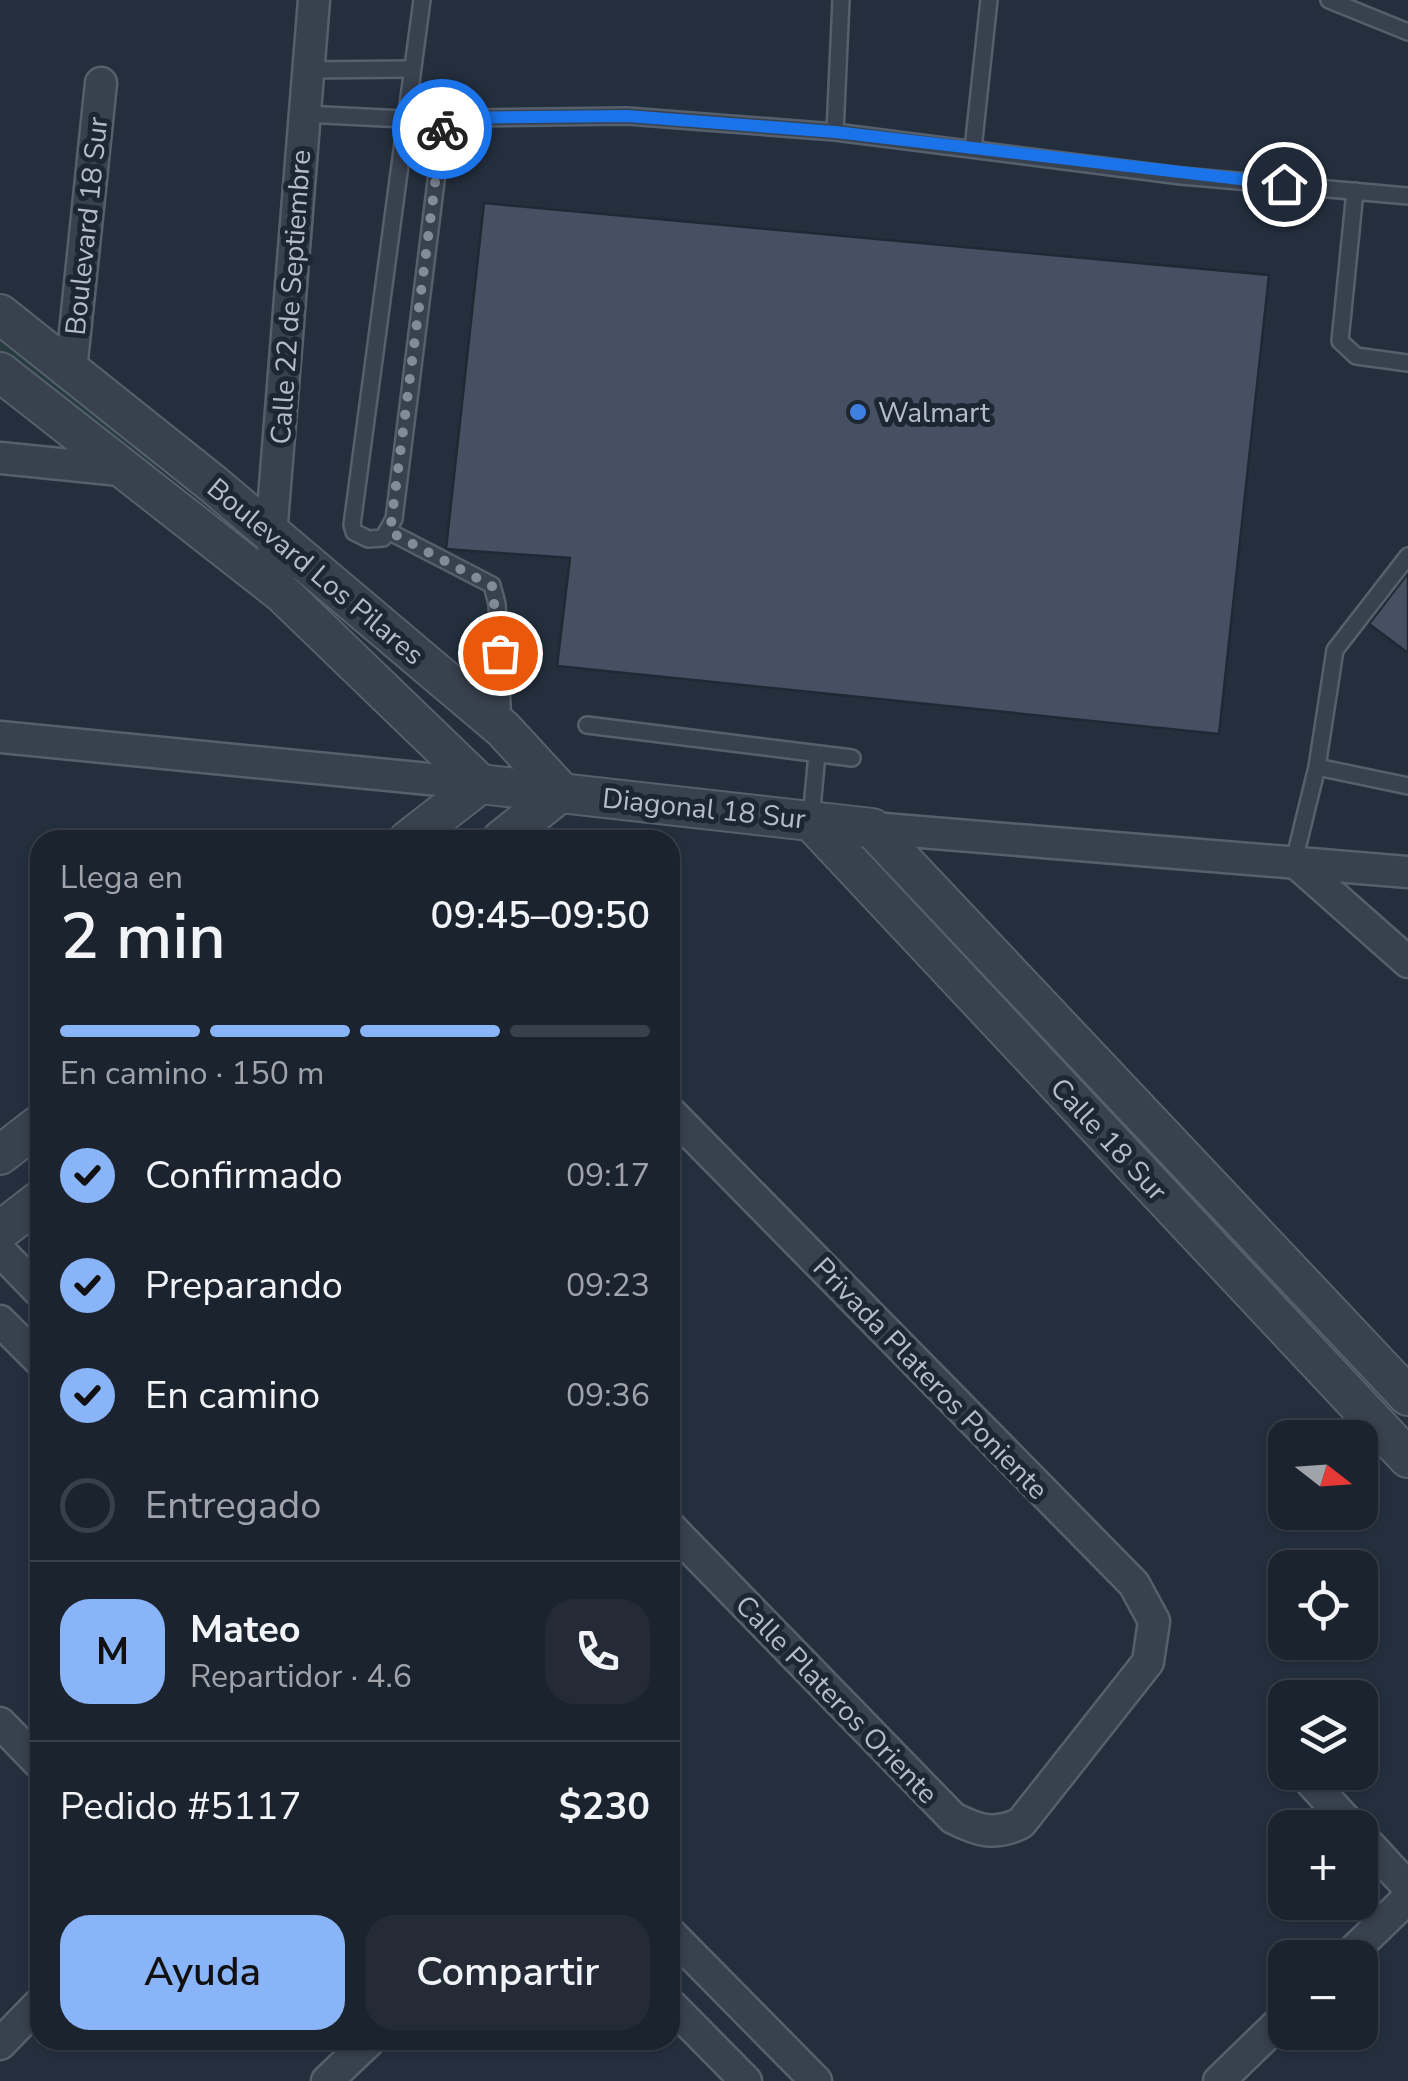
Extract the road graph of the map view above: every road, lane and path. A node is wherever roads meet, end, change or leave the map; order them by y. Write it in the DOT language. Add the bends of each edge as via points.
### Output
graph roads {
  1 [pos="314,0"];
  2 [pos="422,0"];
  3 [pos="841,0"];
  4 [pos="988,0"];
  5 [pos="1329,0"];
  6 [pos="1408,32"];
  7 [pos="410,69"];
  8 [pos="308,70"];
  9 [pos="101,83"];
  10 [pos="304,114"];
  11 [pos="444,118"];
  12 [pos="404,119"];
  13 [pos="835,132"];
  14 [pos="973,150"];
  15 [pos="1355,191"];
  16 [pos="1408,196"];
  17 [pos="0,314"];
  18 [pos="1408,364"];
  19 [pos="71,370"];
  20 [pos="0,372"];
  21 [pos="0,458"];
  22 [pos="130,471"];
  23 [pos="390,532"];
  24 [pos="271,534"];
  25 [pos="1408,556"];
  26 [pos="282,593"];
  27 [pos="587,725"];
  28 [pos="504,729"];
  29 [pos="0,738"];
  30 [pos="817,754"];
  31 [pos="852,758"];
  32 [pos="1317,766"];
  33 [pos="480,784"];
  34 [pos="1408,786"];
  35 [pos="561,792"];
  36 [pos="810,820"];
  37 [pos="872,828"];
  38 [pos="421,830"];
  39 [pos="514,830"];
  40 [pos="1294,861"];
  41 [pos="1408,872"];
  42 [pos="1408,962"];
  43 [pos="680,1122"];
  44 [pos="30,1132"];
  45 [pos="0,1155"];
  46 [pos="30,1208"];
  47 [pos="0,1231"];
  48 [pos="0,1251"];
  49 [pos="30,1282"];
  50 [pos="0,1320"];
  51 [pos="30,1351"];
  52 [pos="1408,1396"];
  53 [pos="1408,1458"];
  54 [pos="680,1538"];
  55 [pos="0,1722"];
  56 [pos="30,1754"];
  57 [pos="1319,1790"];
  58 [pos="1337,1810"];
  59 [pos="1021,1823"];
  60 [pos="1378,1854"];
  61 [pos="1408,1887"];
  62 [pos="1408,1898"];
  63 [pos="1365,1940"];
  64 [pos="680,1943"];
  65 [pos="30,2013"];
  66 [pos="680,2014"];
  67 [pos="1268,2033"];
  68 [pos="0,2044"];
  69 [pos="360,2050"];
  70 [pos="790,2054"];
  71 [pos="327,2081"];
  72 [pos="746,2081"];
  73 [pos="761,2081"];
  74 [pos="816,2081"];
  75 [pos="1218,2081"];
  1 -- 8 [label="street, Calle 22 de Septiembre"];
  2 -- 7 [label="lane"];
  3 -- 13 [label="lane"];
  4 -- 14 [label="lane"];
  5 -- 6 [label="lane"];
  7 -- 8 [label="lane"];
  7 -- 12 [label="lane"];
  8 -- 10 [label="street, Calle 22 de Septiembre"];
  9 -- 19 [label="street, Boulevard 18 Sur"];
  10 -- 12 [label="lane"];
  10 -- 24 [label="street, Calle 22 de Septiembre"];
  11 -- 12 [label="lane"];
  11 -- 13 [label="lane" via="627,116"];
  11 -- 23 [label="lane"];
  12 -- 23 [label="lane" via="352,525 368,539"];
  13 -- 14 [label="lane"];
  14 -- 15 [label="lane"];
  15 -- 16 [label="lane"];
  15 -- 18 [label="lane" via="1340,341 1356,356"];
  17 -- 19 [label="street, Boulevard Los Pilares"];
  19 -- 24 [label="street, Boulevard Los Pilares"];
  20 -- 22 [label="street, Boulevard Los Pilares"];
  21 -- 22 [label="street"];
  22 -- 26 [label="street, Boulevard Los Pilares"];
  23 -- 28 [label="lane" via="492,586"];
  24 -- 26 [label="street, Calle 22 de Septiembre"];
  24 -- 28 [label="street, Boulevard Los Pilares"];
  25 -- 32 [label="lane" via="1335,650"];
  26 -- 33 [label="street, Boulevard Los Pilares"];
  27 -- 30 [label="lane"];
  28 -- 35 [label="street, Boulevard Los Pilares"];
  29 -- 33 [label="street, Diagonal 18 Sur"];
  30 -- 31 [label="lane"];
  30 -- 36 [label="lane"];
  32 -- 34 [label="lane"];
  32 -- 40 [label="lane"];
  33 -- 35 [label="street, Diagonal 18 Sur"];
  33 -- 38 [label="street"];
  35 -- 36 [label="street, Diagonal 18 Sur"];
  35 -- 39 [label="street"];
  36 -- 37 [label="street, Diagonal 18 Sur"];
  36 -- 53 [label="street, Calle 18 Sur"];
  37 -- 40 [label="street, Diagonal 18 Sur"];
  37 -- 52 [label="street, Calle 18 Sur"];
  40 -- 41 [label="street, Diagonal 18 Sur"];
  40 -- 42 [label="street"];
  43 -- 59 [label="street, Privada Plateros Poniente" via="1134,1584 1154,1621 1148,1662"];
  44 -- 45 [label="street"];
  46 -- 47 [label="street"];
  48 -- 49 [label="street"];
  50 -- 51 [label="street"];
  54 -- 59 [label="street, Calle Plateros Oriente" via="954,1818 987,1832"];
  55 -- 56 [label="street"];
  57 -- 58 [label="street"];
  60 -- 61 [label="street"];
  62 -- 63 [label="street"];
  64 -- 70 [label="street"];
  65 -- 68 [label="street"];
  66 -- 72 [label="street"];
  67 -- 75 [label="street"];
  69 -- 71 [label="street"];
  70 -- 73 [label="street"];
  70 -- 74 [label="street"];
}
